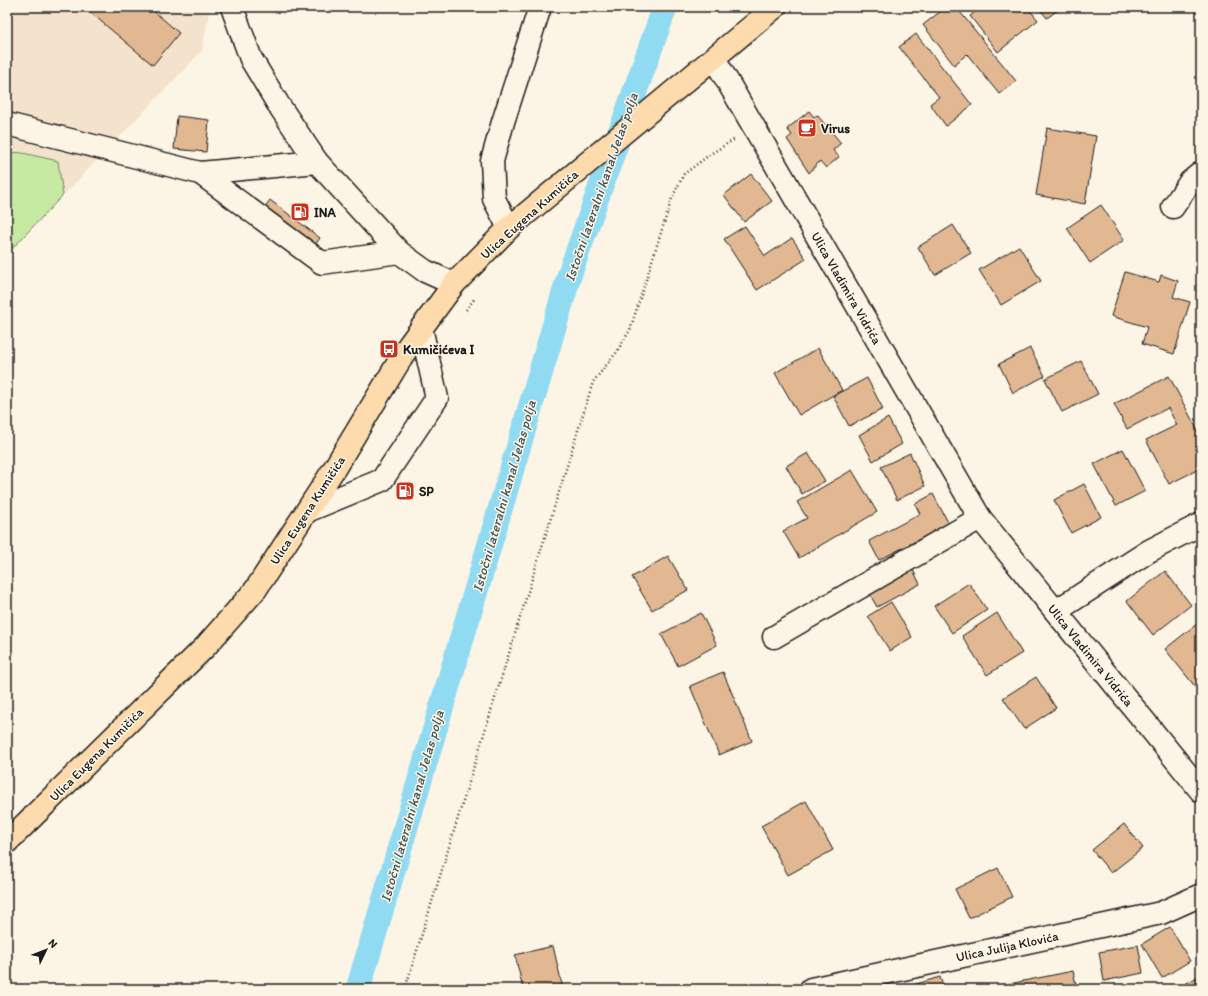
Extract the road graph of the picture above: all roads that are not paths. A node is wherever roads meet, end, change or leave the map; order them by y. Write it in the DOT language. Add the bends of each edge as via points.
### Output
graph roads {
  1 [pos="232,7"];
  2 [pos="540,7"];
  3 [pos="775,7"];
  4 [pos="714,58"];
  5 [pos="7,124"];
  6 [pos="317,162"];
  7 [pos="200,173"];
  8 [pos="1201,173"];
  9 [pos="1173,207"];
  10 [pos="509,228"];
  11 [pos="399,252"];
  12 [pos="454,284"];
  13 [pos="421,328"];
  14 [pos="307,510"];
  15 [pos="980,518"];
  16 [pos="1201,524"];
  17 [pos="1056,611"];
  18 [pos="774,637"];
  19 [pos="1201,791"];
  20 [pos="7,842"];
  21 [pos="1201,895"];
  22 [pos="810,989"];
  1 -- 6 [label="street" via="251,58"];
  2 -- 10 [label="street" via="492,161 494,199"];
  3 -- 4 [label="main road, Ulica Eugena Kumičića"];
  4 -- 10 [label="main road, Ulica Eugena Kumičića"];
  4 -- 15 [label="street, Ulica Vladimira Vidrića"];
  5 -- 7 [label="street"];
  6 -- 7 [label="street"];
  6 -- 11 [label="street"];
  7 -- 11 [label="street" via="322,264"];
  8 -- 9 [label="street" via="1190,182"];
  10 -- 12 [label="main road, Ulica Eugena Kumičića"];
  11 -- 12 [label="street" via="424,271"];
  12 -- 13 [label="main road, Ulica Eugena Kumičića"];
  13 -- 14 [label="main road, Ulica Eugena Kumičića"];
  13 -- 14 [label="street" via="437,398 382,480"];
  14 -- 20 [label="main road, Ulica Eugena Kumičića" via="256,589 205,647"];
  15 -- 17 [label="street, Ulica Vladimira Vidrića"];
  15 -- 18 [label="street"];
  16 -- 17 [label="street" via="1149,551"];
  17 -- 19 [label="street, Ulica Vladimira Vidrića"];
  21 -- 22 [label="street, Ulica Julija Klovića" via="1161,913"];
}
